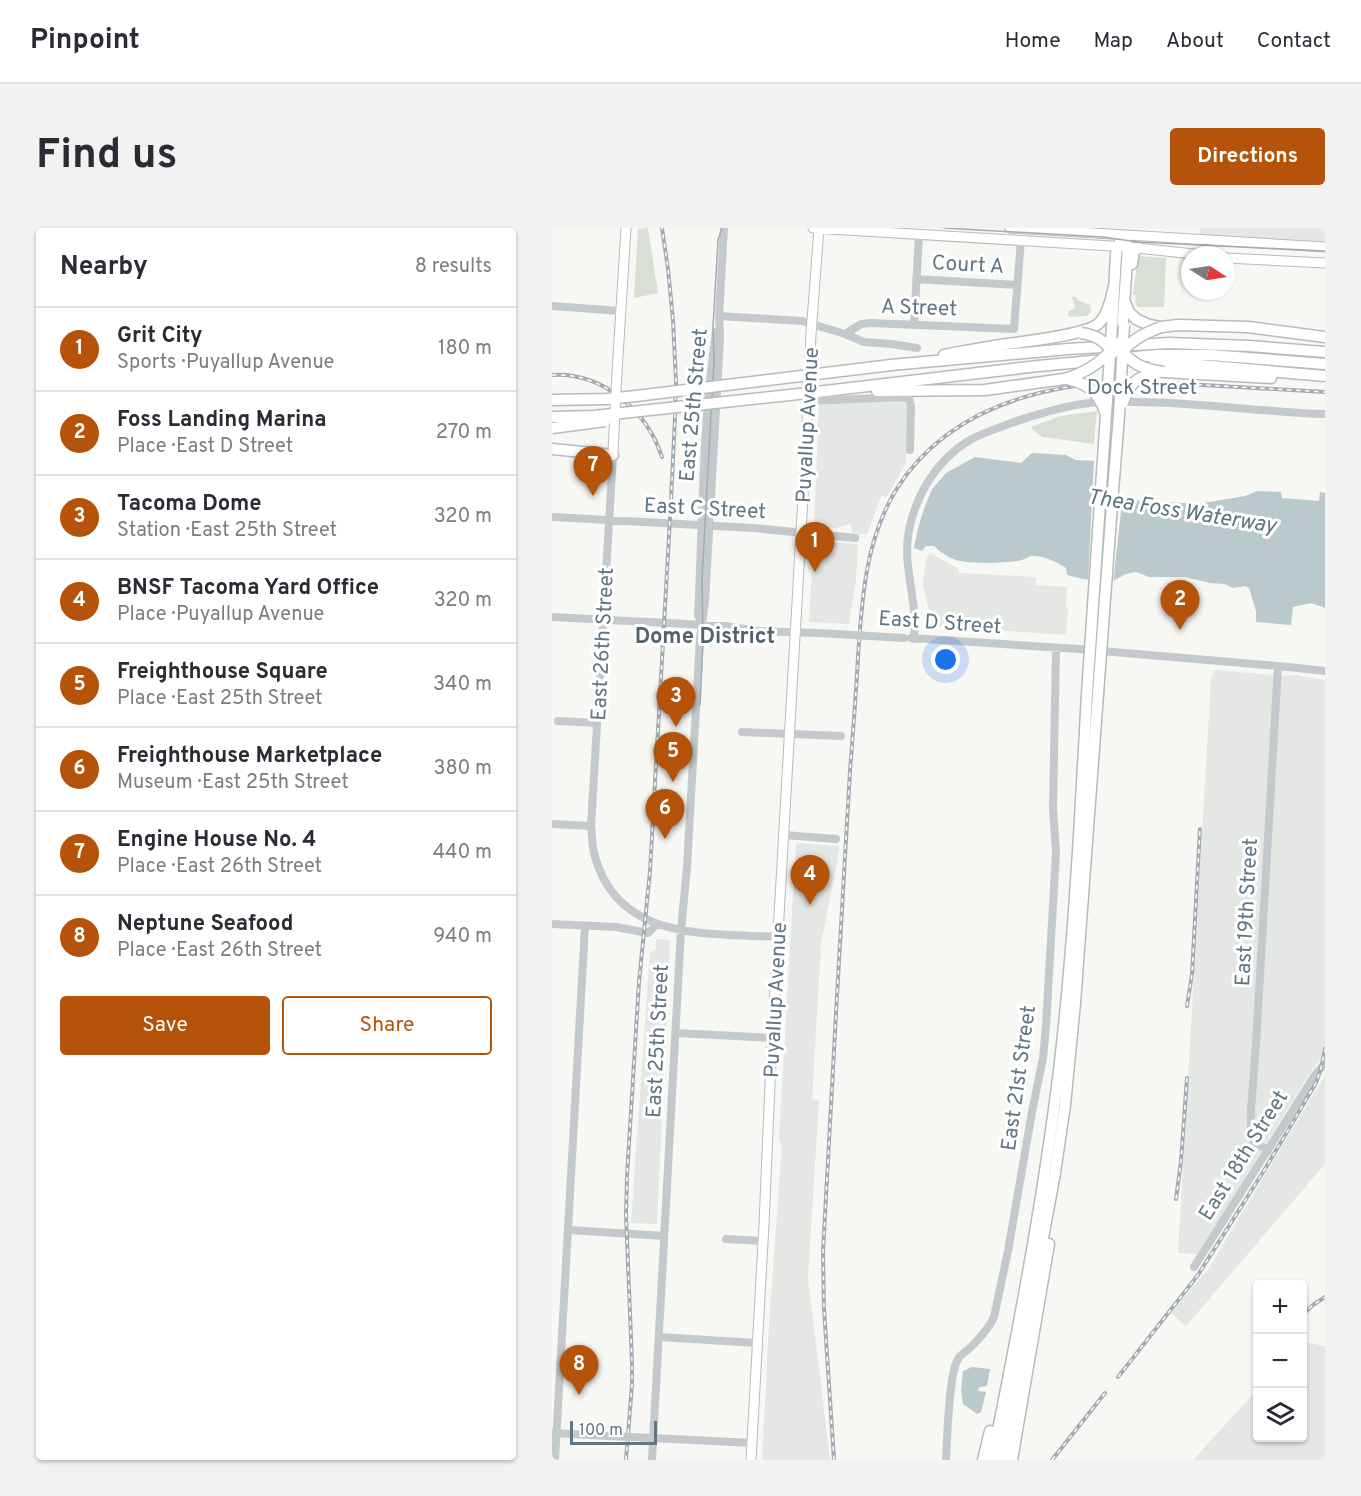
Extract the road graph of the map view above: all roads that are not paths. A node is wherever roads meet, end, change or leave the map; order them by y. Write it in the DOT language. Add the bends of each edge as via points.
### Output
graph roads {
  1 [pos="626,228"];
  2 [pos="724,228"];
  3 [pos="813,228"];
  4 [pos="819,228"];
  5 [pos="1010,228"];
  6 [pos="1124,232"];
  7 [pos="919,234"];
  8 [pos="1021,240"];
  9 [pos="1128,247"];
  10 [pos="1325,247"];
  11 [pos="1181,253"];
  12 [pos="1235,258"];
  13 [pos="1325,263"];
  14 [pos="916,279"];
  15 [pos="1017,285"];
  16 [pos="1113,286"];
  17 [pos="1125,297"];
  18 [pos="552,306"];
  19 [pos="621,310"];
  20 [pos="719,316"];
  21 [pos="812,325"];
  22 [pos="914,325"];
  23 [pos="1161,327"];
  24 [pos="1081,332"];
  25 [pos="845,334"];
  26 [pos="1325,337"];
  27 [pos="918,348"];
  28 [pos="1117,351"];
  29 [pos="1325,352"];
  30 [pos="977,353"];
  31 [pos="1100,360"];
  32 [pos="1325,364"];
  33 [pos="1164,372"];
  34 [pos="1325,376"];
  35 [pos="1064,379"];
  36 [pos="1325,381"];
  37 [pos="817,392"];
  38 [pos="552,400"];
  39 [pos="807,401"];
  40 [pos="687,406"];
  41 [pos="1325,414"];
  42 [pos="1119,415"];
  43 [pos="1107,416"];
  44 [pos="552,417"];
  45 [pos="552,428"];
  46 [pos="552,449"];
  47 [pos="910,450"];
  48 [pos="613,453"];
  49 [pos="554,517"];
  50 [pos="608,520"];
  51 [pos="705,525"];
  52 [pos="801,532"];
  53 [pos="855,538"];
  54 [pos="552,617"];
  55 [pos="602,620"];
  56 [pos="702,625"];
  57 [pos="795,632"];
  58 [pos="914,639"];
  59 [pos="1053,647"];
  60 [pos="1278,666"];
  61 [pos="1325,672"];
  62 [pos="1093,694"];
  63 [pos="558,721"];
  64 [pos="597,723"];
  65 [pos="742,732"];
  66 [pos="789,734"];
  67 [pos="841,736"];
  68 [pos="552,824"];
  69 [pos="591,826"];
  70 [pos="784,835"];
  71 [pos="836,838"];
  72 [pos="552,924"];
  73 [pos="657,924"];
  74 [pos="585,926"];
  75 [pos="681,930"];
  76 [pos="778,937"];
  77 [pos="676,1033"];
  78 [pos="772,1038"];
  79 [pos="1325,1063"];
  80 [pos="1268,1151"];
  81 [pos="569,1230"];
  82 [pos="664,1236"];
  83 [pos="726,1239"];
  84 [pos="763,1241"];
  85 [pos="1194,1267"];
  86 [pos="658,1337"];
  87 [pos="757,1343"];
  88 [pos="1003,1428"];
  89 [pos="554,1433"];
  90 [pos="752,1443"];
  91 [pos="555,1460"];
  92 [pos="652,1460"];
  93 [pos="751,1460"];
  94 [pos="946,1460"];
  95 [pos="983,1460"];
  96 [pos="992,1460"];
  97 [pos="1002,1460"];
  98 [pos="1012,1460"];
  1 -- 19 [label="main road, East 26th Street"];
  2 -- 20 [label="street, East 25th Street"];
  3 -- 4 [label="main road"];
  4 -- 7 [label="main road"];
  4 -- 21 [label="main road, Puyallup Avenue"];
  5 -- 6 [label="main road"];
  6 -- 9 [label="highway"];
  6 -- 10 [label="main road"];
  7 -- 8 [label="main road"];
  7 -- 14 [label="street"];
  8 -- 9 [label="main road"];
  8 -- 15 [label="street"];
  9 -- 11 [label="main road"];
  9 -- 16 [label="highway"];
  9 -- 17 [label="highway"];
  12 -- 13 [label="main road"];
  14 -- 15 [label="street, Court A"];
  14 -- 22 [label="street"];
  15 -- 22 [label="street, A Street" via="1014,329"];
  16 -- 24 [label="highway" via="1104,316 1098,324"];
  16 -- 28 [label="highway, bridge" via="1112,326"];
  17 -- 23 [label="highway" via="1129,312 1136,319"];
  17 -- 28 [label="highway, bridge" via="1124,325"];
  18 -- 19 [label="street"];
  19 -- 48 [label="main road, East 26th Street, bridge"];
  20 -- 21 [label="street" via="802,321"];
  20 -- 51 [label="street, East 25th Street" via="709,377"];
  21 -- 25 [label="street"];
  21 -- 39 [label="main road, Puyallup Avenue"];
  22 -- 25 [label="street, A Street" via="866,323"];
  23 -- 26 [label="highway" via="1248,327"];
  23 -- 28 [label="highway, bridge"];
  24 -- 28 [label="highway, bridge"];
  24 -- 30 [label="highway"];
  25 -- 27 [label="street" via="864,342"];
  28 -- 33 [label="highway, bridge" via="1142,367"];
  28 -- 35 [label="highway, bridge"];
  28 -- 42 [label="highway, bridge" via="1121,376"];
  28 -- 43 [label="highway, bridge" via="1109,375"];
  29 -- 30 [label="highway" via="1169,343"];
  30 -- 38 [label="highway, bridge" via="636,396"];
  31 -- 32 [label="highway" via="1183,354"];
  31 -- 34 [label="highway"];
  31 -- 37 [label="highway"];
  33 -- 36 [label="highway"];
  33 -- 42 [label="highway, bridge" via="1134,381"];
  35 -- 37 [label="highway" via="978,390"];
  35 -- 43 [label="highway, bridge" via="1090,388"];
  37 -- 40 [label="highway, bridge"];
  39 -- 47 [label="street" via="909,399"];
  39 -- 52 [label="main road, Puyallup Avenue"];
  40 -- 44 [label="highway, bridge"];
  40 -- 45 [label="highway, bridge"];
  41 -- 58 [label="street, Dock Street" via="1173,403 1091,402 1044,412 981,434 956,449 938,469 916,507 909,529 907,569 914,603"];
  42 -- 62 [label="highway, bridge"];
  43 -- 62 [label="highway, bridge"];
  46 -- 48 [label="highway"];
  48 -- 50 [label="street, East 26th Street"];
  49 -- 50 [label="street, East C Street"];
  50 -- 51 [label="street, East C Street"];
  50 -- 55 [label="street, East 26th Street"];
  51 -- 52 [label="street, East C Street"];
  51 -- 56 [label="street, East 25th Street" via="698,615"];
  52 -- 53 [label="street, East C Street"];
  52 -- 57 [label="main road, Puyallup Avenue"];
  54 -- 55 [label="street, East D Street"];
  55 -- 56 [label="street, East D Street"];
  55 -- 64 [label="street, East 26th Street"];
  56 -- 57 [label="street, East D Street"];
  56 -- 75 [label="street, East 25th Street"];
  57 -- 58 [label="street, East D Street, bridge"];
  57 -- 66 [label="main road, Puyallup Avenue"];
  58 -- 59 [label="street, East D Street"];
  59 -- 60 [label="street, East D Street"];
  59 -- 94 [label="street, East 21st Street" via="1056,853 1043,1058 994,1317 956,1363"];
  60 -- 61 [label="street, East D Street"];
  60 -- 80 [label="street, East 19th Street" via="1251,1110 1251,1137"];
  62 -- 88 [label="highway" via="1059,1069"];
  62 -- 88 [label="highway" via="1072,1037 1048,1247"];
  63 -- 64 [label="street"];
  64 -- 69 [label="street, East 26th Street"];
  65 -- 66 [label="street"];
  66 -- 67 [label="street"];
  66 -- 70 [label="main road, Puyallup Avenue"];
  68 -- 69 [label="street"];
  69 -- 73 [label="street, East 26th Street" via="594,853 611,888 630,909"];
  70 -- 71 [label="street"];
  70 -- 76 [label="main road, Puyallup Avenue"];
  72 -- 74 [label="street"];
  73 -- 74 [label="street" via="648,933"];
  73 -- 75 [label="street, East 26th Street"];
  74 -- 81 [label="street"];
  75 -- 76 [label="street, East 26th Street"];
  75 -- 77 [label="street, East 25th Street"];
  76 -- 78 [label="main road, Puyallup Avenue"];
  77 -- 78 [label="street"];
  77 -- 82 [label="street, East 25th Street"];
  78 -- 84 [label="main road, Puyallup Avenue"];
  79 -- 80 [label="street, East 18th Street"];
  80 -- 85 [label="street, East 18th Street"];
  81 -- 82 [label="street"];
  81 -- 89 [label="street"];
  82 -- 86 [label="street, East 25th Street"];
  83 -- 84 [label="street"];
  84 -- 87 [label="main road, Puyallup Avenue"];
  86 -- 87 [label="street"];
  86 -- 92 [label="street, East 25th Street"];
  87 -- 90 [label="main road, Puyallup Avenue"];
  88 -- 95 [label="highway"];
  88 -- 96 [label="highway"];
  88 -- 97 [label="highway"];
  88 -- 98 [label="highway"];
  89 -- 90 [label="street, bridge"];
  89 -- 91 [label="street"];
  90 -- 93 [label="main road, Puyallup Avenue"];
}
